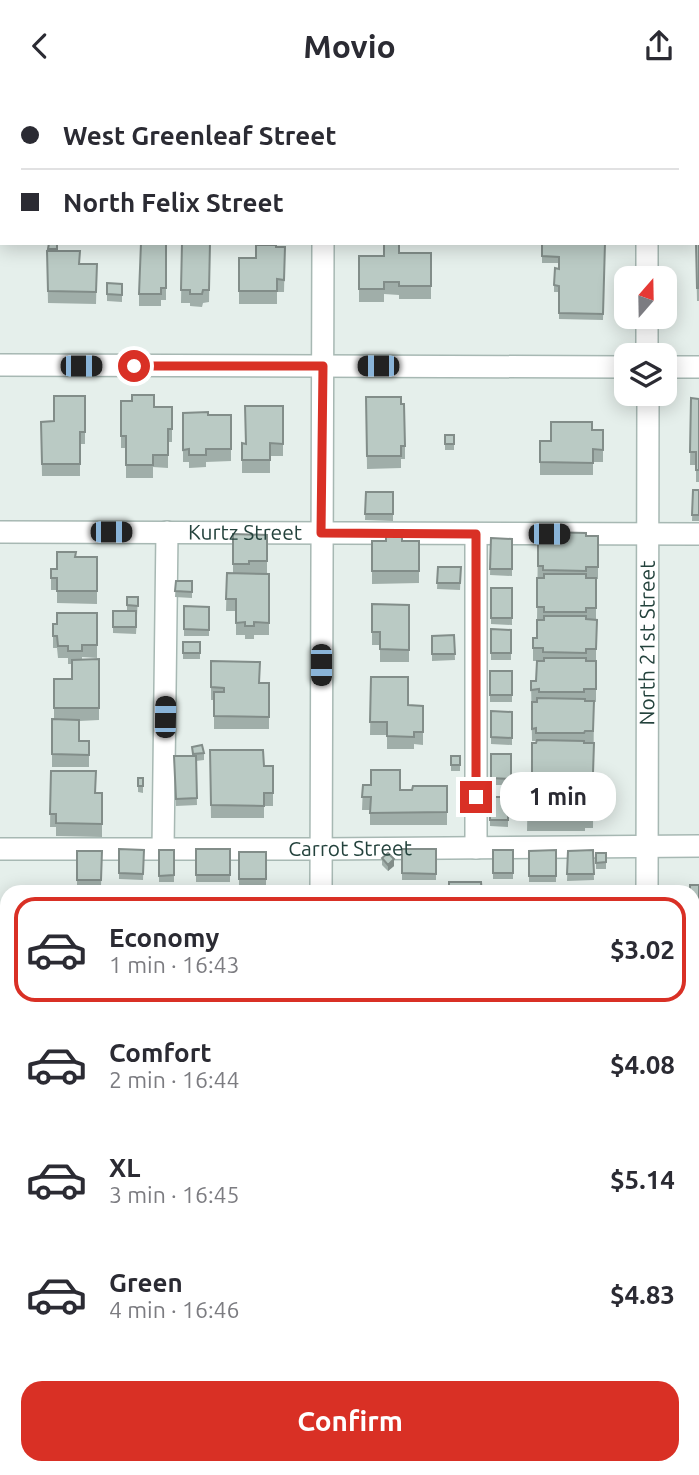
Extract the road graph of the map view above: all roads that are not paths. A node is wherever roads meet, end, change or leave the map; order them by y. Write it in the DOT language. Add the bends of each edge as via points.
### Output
graph roads {
  1 [pos="323,245"];
  2 [pos="647,245"];
  3 [pos="647,266"];
  4 [pos="0,365"];
  5 [pos="323,366"];
  6 [pos="614,367"];
  7 [pos="677,367"];
  8 [pos="699,367"];
  9 [pos="648,406"];
  10 [pos="0,532"];
  11 [pos="167,532"];
  12 [pos="321,533"];
  13 [pos="476,534"];
  14 [pos="648,534"];
  15 [pos="699,534"];
  16 [pos="647,846"];
  17 [pos="699,846"];
  18 [pos="476,848"];
  19 [pos="0,849"];
  20 [pos="163,849"];
  21 [pos="321,849"];
  22 [pos="321,885"];
  23 [pos="647,885"];
  1 -- 5 [label="street"];
  2 -- 3 [label="street"];
  4 -- 5 [label="street"];
  5 -- 6 [label="street"];
  5 -- 12 [label="street"];
  7 -- 8 [label="street"];
  9 -- 14 [label="street, North 21st Street"];
  10 -- 11 [label="street, Kurtz Street"];
  11 -- 12 [label="street, Kurtz Street"];
  11 -- 20 [label="street"];
  12 -- 13 [label="street, Kurtz Street"];
  12 -- 21 [label="street"];
  13 -- 14 [label="street, Kurtz Street"];
  13 -- 18 [label="street"];
  14 -- 15 [label="street, Kurtz Street"];
  14 -- 16 [label="street, North 21st Street"];
  16 -- 17 [label="street, Carrot Street"];
  16 -- 18 [label="street, Carrot Street"];
  16 -- 23 [label="street, North 21st Street"];
  18 -- 21 [label="street, Carrot Street"];
  19 -- 20 [label="street, Carrot Street"];
  20 -- 21 [label="street, Carrot Street"];
  21 -- 22 [label="street"];
}
